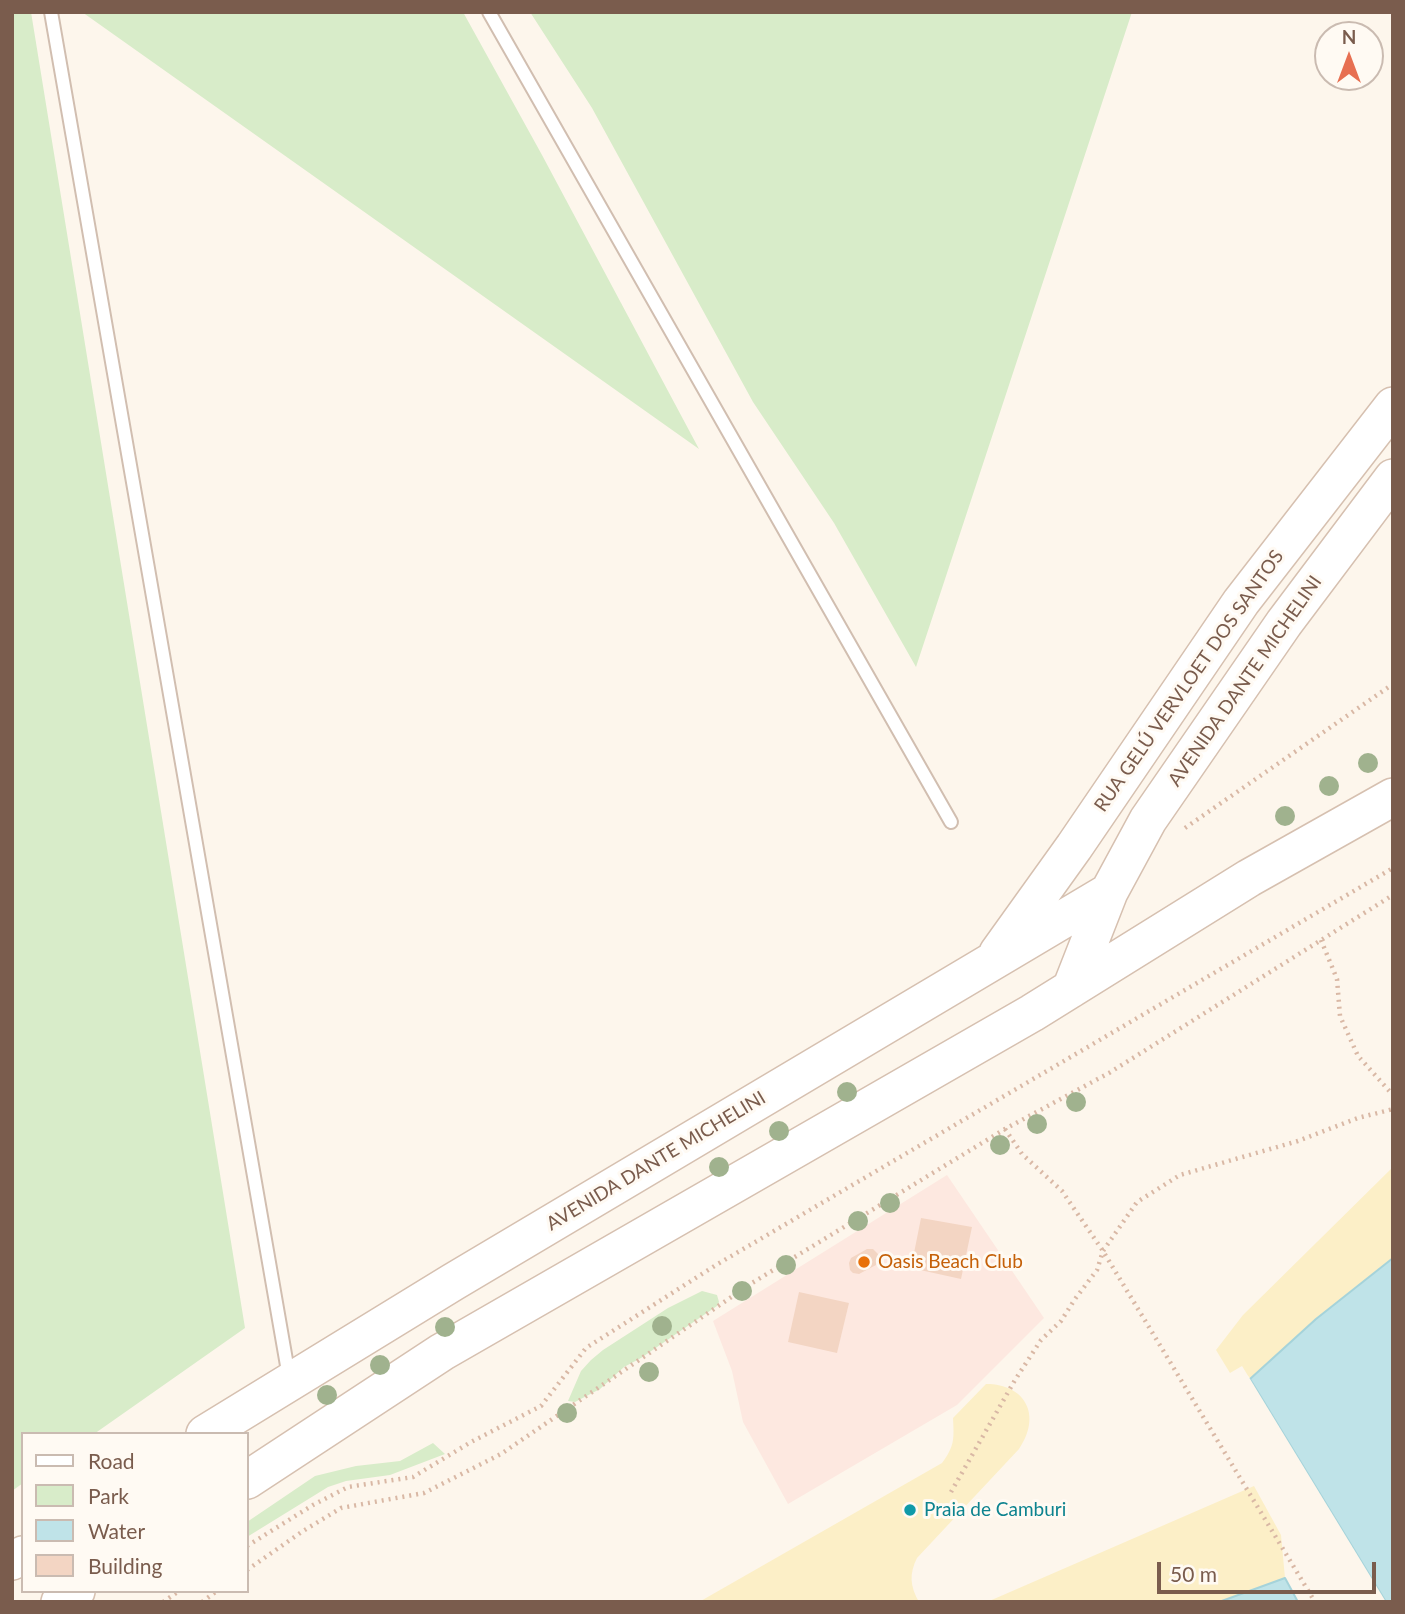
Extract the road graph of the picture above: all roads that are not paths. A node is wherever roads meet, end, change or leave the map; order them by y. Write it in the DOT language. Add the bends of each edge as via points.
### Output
graph roads {
  1 [pos="51,12"];
  2 [pos="489,12"];
  3 [pos="1393,406"];
  4 [pos="1393,478"];
  5 [pos="1393,769"];
  6 [pos="1393,797"];
  7 [pos="951,822"];
  8 [pos="1249,878"];
  9 [pos="1109,892"];
  10 [pos="993,961"];
  11 [pos="1070,989"];
  12 [pos="290,1381"];
  13 [pos="208,1432"];
  14 [pos="248,1479"];
  1 -- 12 [label="lane"];
  2 -- 7 [label="lane"];
  3 -- 10 [label="main road, RUA GELÚ VERVLOET DOS SANTOS" via="1241,602"];
  4 -- 9 [label="main road, AVENIDA DANTE MICHELINI" via="1284,623 1148,820"];
  5 -- 8 [label="main road" via="1292,840"];
  6 -- 8 [label="main road"];
  8 -- 11 [label="main road"];
  9 -- 10 [label="main road, AVENIDA DANTE MICHELINI"];
  9 -- 11 [label="main road, AVENIDA DANTE MICHELINI"];
  10 -- 12 [label="main road, AVENIDA DANTE MICHELINI"];
  11 -- 14 [label="main road" via="442,1352"];
  12 -- 13 [label="main road, AVENIDA DANTE MICHELINI"];
}
